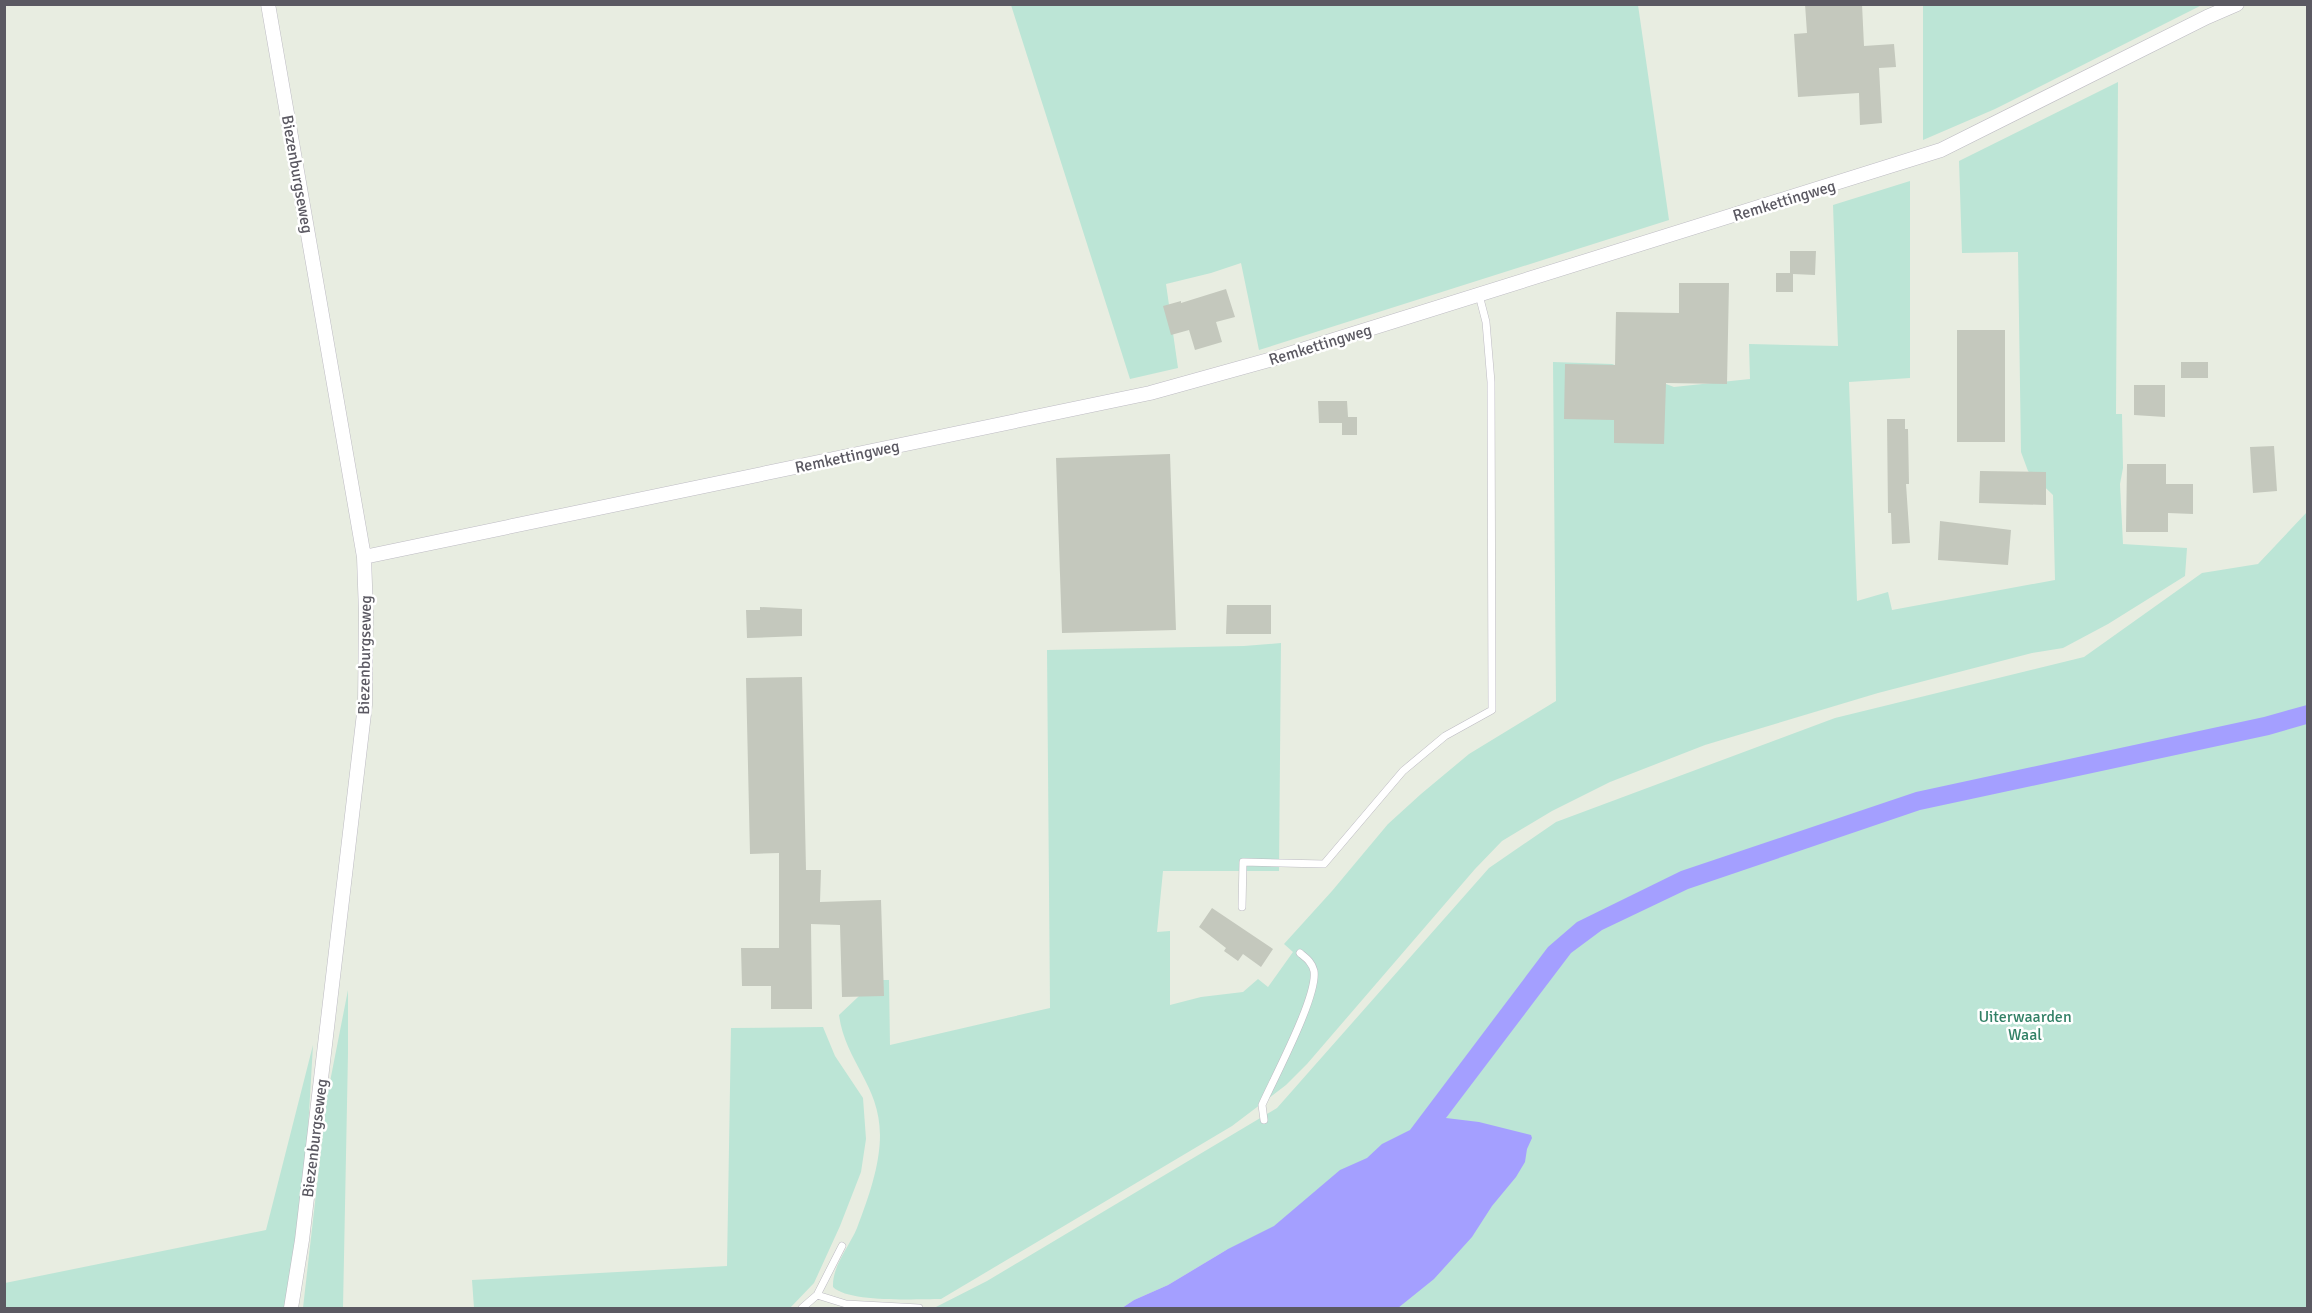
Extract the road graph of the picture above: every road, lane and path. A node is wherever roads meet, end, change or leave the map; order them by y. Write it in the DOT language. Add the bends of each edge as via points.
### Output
graph roads {
  1 [pos="268,4"];
  2 [pos="2236,4"];
  3 [pos="1479,295"];
  4 [pos="364,557"];
  5 [pos="1242,907"];
  6 [pos="1300,953"];
  7 [pos="1264,1120"];
  8 [pos="842,1246"];
  9 [pos="817,1295"];
  10 [pos="291,1308"];
  11 [pos="802,1308"];
  12 [pos="919,1308"];
  1 -- 4 [label="street, Biezenburgseweg"];
  2 -- 3 [label="street, Remkettingweg" via="1941,150"];
  3 -- 4 [label="street, Remkettingweg" via="1150,393"];
  3 -- 5 [label="lane" via="1486,322 1491,382 1492,710 1445,736 1403,771 1324,864 1244,862"];
  4 -- 10 [label="street, Biezenburgseweg" via="365,705"];
  6 -- 7 [label="lane" via="1314,970 1314,984 1262,1105"];
  8 -- 9 [label="lane"];
  9 -- 11 [label="lane"];
  9 -- 12 [label="lane" via="846,1304"];
}
